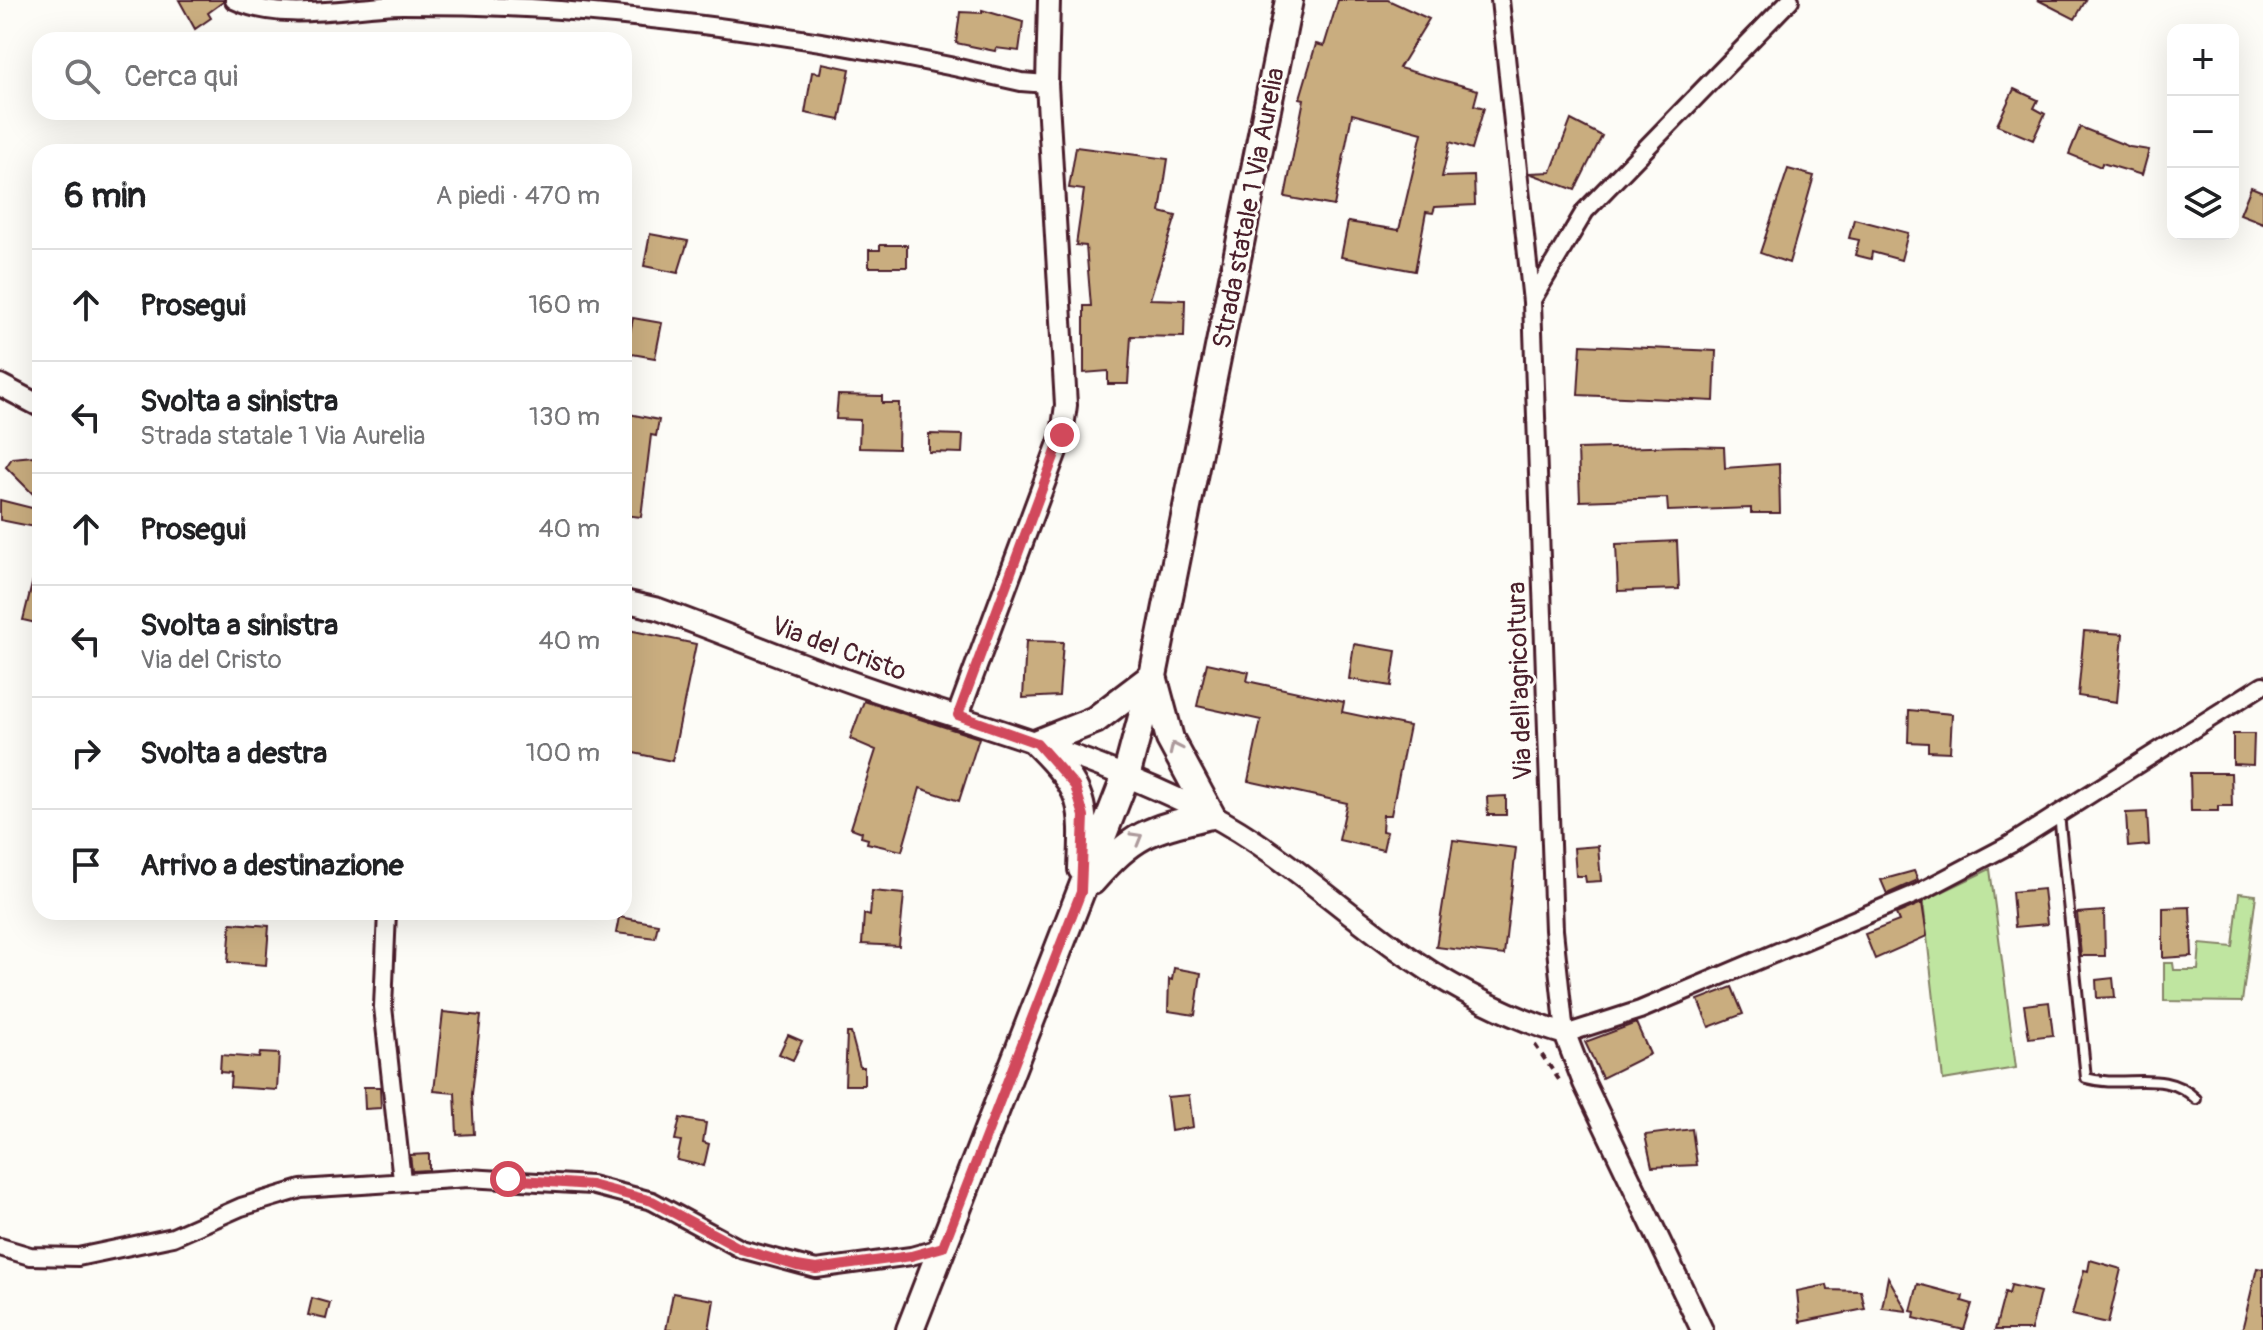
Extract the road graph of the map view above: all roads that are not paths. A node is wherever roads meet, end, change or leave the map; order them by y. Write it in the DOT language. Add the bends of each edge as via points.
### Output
graph roads {
  1 [pos="234,0"];
  2 [pos="1049,0"];
  3 [pos="1289,0"];
  4 [pos="1500,0"];
  5 [pos="1790,0"];
  6 [pos="1047,84"];
  7 [pos="1532,302"];
  8 [pos="0,385"];
  9 [pos="32,402"];
  10 [pos="632,603"];
  11 [pos="1153,676"];
  12 [pos="2263,685"];
  13 [pos="958,715"];
  14 [pos="1037,743"];
  15 [pos="1127,773"];
  16 [pos="2059,813"];
  17 [pos="1211,815"];
  18 [pos="1081,892"];
  19 [pos="387,920"];
  20 [pos="1565,1034"];
  21 [pos="2196,1099"];
  22 [pos="402,1180"];
  23 [pos="0,1247"];
  24 [pos="943,1247"];
  25 [pos="910,1330"];
  26 [pos="1702,1330"];
  1 -- 6 [label="street" via="277,12 402,5 558,10 797,37"];
  2 -- 6 [label="street"];
  3 -- 11 [label="main road, Strada statale 1 Via Aurelia"];
  4 -- 7 [label="street, Via dell'agricoltura"];
  5 -- 7 [label="street" via="1585,211"];
  6 -- 13 [label="street" via="1066,405 1062,435"];
  7 -- 20 [label="street, Via dell'agricoltura" via="1554,930"];
  8 -- 9 [label="street"];
  10 -- 13 [label="street, Via del Cristo"];
  11 -- 14 [label="main road" via="1095,720"];
  11 -- 15 [label="main road, Strada statale 1 Via Aurelia"];
  17 -- 11 [label="main road, one-way" via="1170,739"];
  12 -- 16 [label="street"];
  13 -- 14 [label="street, Via del Cristo"];
  14 -- 15 [label="street, Via del Cristo"];
  14 -- 18 [label="main road" via="1063,769 1081,801"];
  15 -- 17 [label="street, Via del Cristo"];
  15 -- 18 [label="main road, Strada statale 1 Via Aurelia"];
  16 -- 20 [label="street" via="1918,893 1640,1010"];
  16 -- 21 [label="lane" via="2086,1078 2169,1082 2183,1086"];
  18 -- 17 [label="main road, one-way" via="1125,845 1148,832"];
  17 -- 20 [label="street, Via del Cristo" via="1306,876 1414,961 1470,994"];
  18 -- 24 [label="main road"];
  19 -- 22 [label="street" via="383,1007"];
  20 -- 26 [label="street, Via dell'agricoltura"];
  22 -- 23 [label="street" via="301,1189 241,1207 173,1237 78,1257 30,1256"];
  22 -- 24 [label="street" via="591,1185 652,1201 741,1249 816,1269"];
  24 -- 25 [label="main road"];
}
